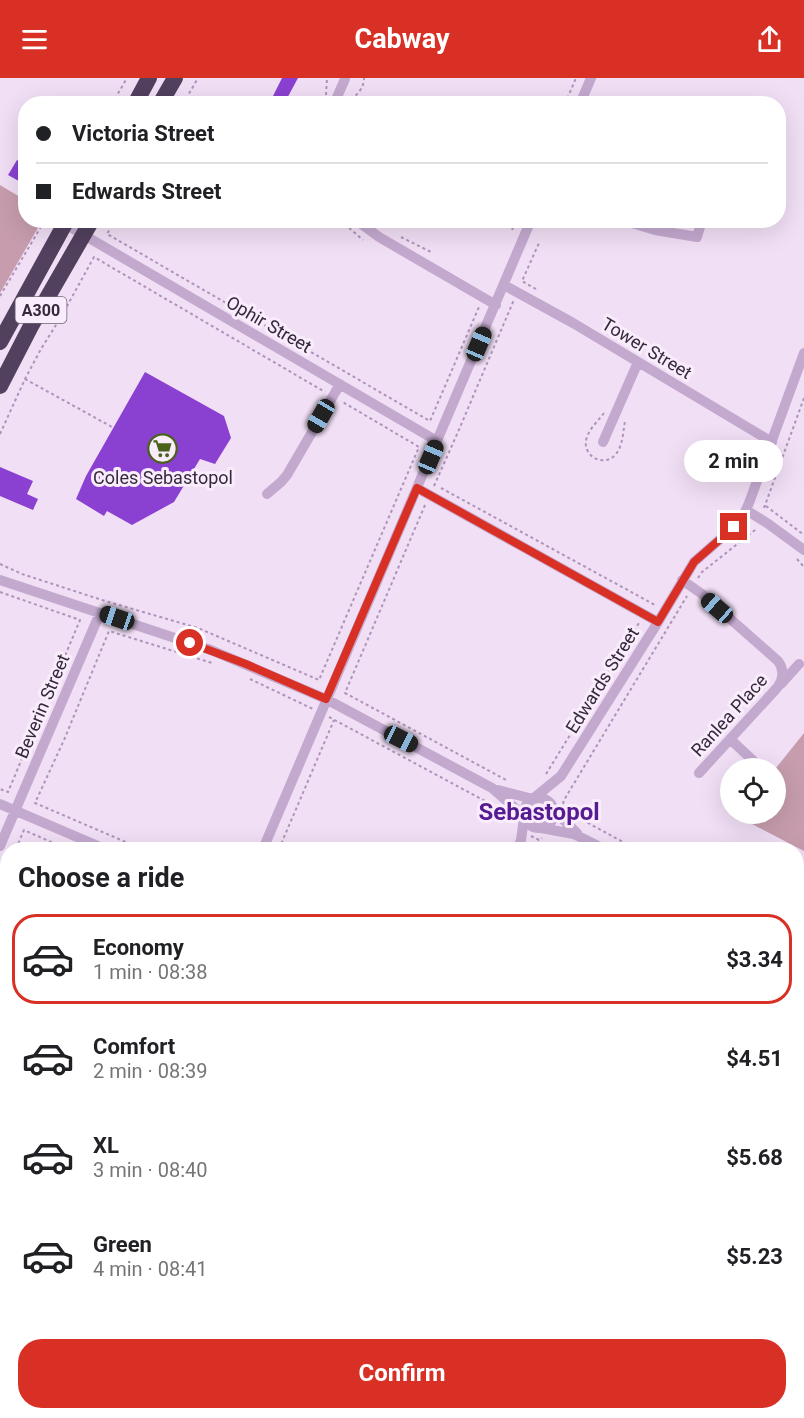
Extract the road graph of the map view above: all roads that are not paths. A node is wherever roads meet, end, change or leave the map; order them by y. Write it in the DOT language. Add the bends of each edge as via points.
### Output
graph roads {
  1 [pos="150,78"];
  2 [pos="175,78"];
  3 [pos="591,78"];
  4 [pos="345,79"];
  5 [pos="140,96"];
  6 [pos="165,96"];
  7 [pos="333,96"];
  8 [pos="583,96"];
  9 [pos="63,228"];
  10 [pos="88,228"];
  11 [pos="367,228"];
  12 [pos="528,228"];
  13 [pos="645,228"];
  14 [pos="700,228"];
  15 [pos="504,285"];
  16 [pos="496,305"];
  17 [pos="0,342"];
  18 [pos="804,353"];
  19 [pos="638,362"];
  20 [pos="340,384"];
  21 [pos="0,386"];
  22 [pos="437,441"];
  23 [pos="603,442"];
  24 [pos="772,442"];
  25 [pos="417,488"];
  26 [pos="267,494"];
  27 [pos="746,510"];
  28 [pos="804,550"];
  29 [pos="0,580"];
  30 [pos="682,580"];
  31 [pos="100,613"];
  32 [pos="658,622"];
  33 [pos="799,664"];
  34 [pos="777,689"];
  35 [pos="326,699"];
  36 [pos="730,739"];
  37 [pos="750,758"];
  38 [pos="699,773"];
  39 [pos="561,776"];
  40 [pos="492,788"];
  41 [pos="533,799"];
  42 [pos="0,804"];
  43 [pos="557,808"];
  44 [pos="15,810"];
  45 [pos="524,817"];
  46 [pos="541,828"];
  47 [pos="585,838"];
  48 [pos="2,842"];
  49 [pos="89,842"];
  50 [pos="266,842"];
  51 [pos="520,842"];
  52 [pos="525,842"];
  53 [pos="592,842"];
  1 -- 5 [label="highway"];
  2 -- 6 [label="highway"];
  3 -- 8 [label="street"];
  4 -- 7 [label="street"];
  9 -- 17 [label="highway, A300"];
  10 -- 20 [label="street, Ophir Street"];
  10 -- 21 [label="highway, A300"];
  11 -- 16 [label="street"];
  12 -- 15 [label="street"];
  13 -- 14 [label="street" via="697,237"];
  15 -- 16 [label="street"];
  15 -- 19 [label="street, Tower Street"];
  16 -- 22 [label="street"];
  18 -- 24 [label="street, Edwards Street"];
  19 -- 23 [label="street"];
  19 -- 24 [label="street, Tower Street"];
  20 -- 22 [label="street, Ophir Street"];
  20 -- 26 [label="street" via="285,478"];
  22 -- 25 [label="street"];
  24 -- 27 [label="street, Edwards Street"];
  25 -- 32 [label="street" via="432,490"];
  25 -- 35 [label="street"];
  27 -- 28 [label="street"];
  27 -- 30 [label="street, Edwards Street" via="734,527 698,557"];
  29 -- 31 [label="street"];
  30 -- 32 [label="street, Edwards Street"];
  30 -- 34 [label="street, Ranlea Place" via="778,661 782,678"];
  31 -- 35 [label="street" via="211,650"];
  31 -- 44 [label="street, Beverin Street"];
  32 -- 39 [label="street, Edwards Street"];
  33 -- 34 [label="street"];
  34 -- 36 [label="street, Ranlea Place"];
  35 -- 40 [label="street"];
  35 -- 50 [label="street"];
  36 -- 37 [label="street"];
  36 -- 38 [label="street, Ranlea Place"];
  39 -- 41 [label="street, Edwards Street"];
  39 -- 43 [label="street, Edwards Street"];
  40 -- 41 [label="street"];
  40 -- 45 [label="street"];
  41 -- 43 [label="street" via="545,800"];
  41 -- 45 [label="street" via="524,809"];
  42 -- 44 [label="street"];
  43 -- 46 [label="street" via="551,821"];
  43 -- 47 [label="street"];
  44 -- 48 [label="street, Beverin Street"];
  44 -- 49 [label="street"];
  45 -- 46 [label="street" via="531,826"];
  45 -- 51 [label="street"];
  46 -- 47 [label="street"];
  46 -- 52 [label="street"];
  47 -- 53 [label="street"];
}
